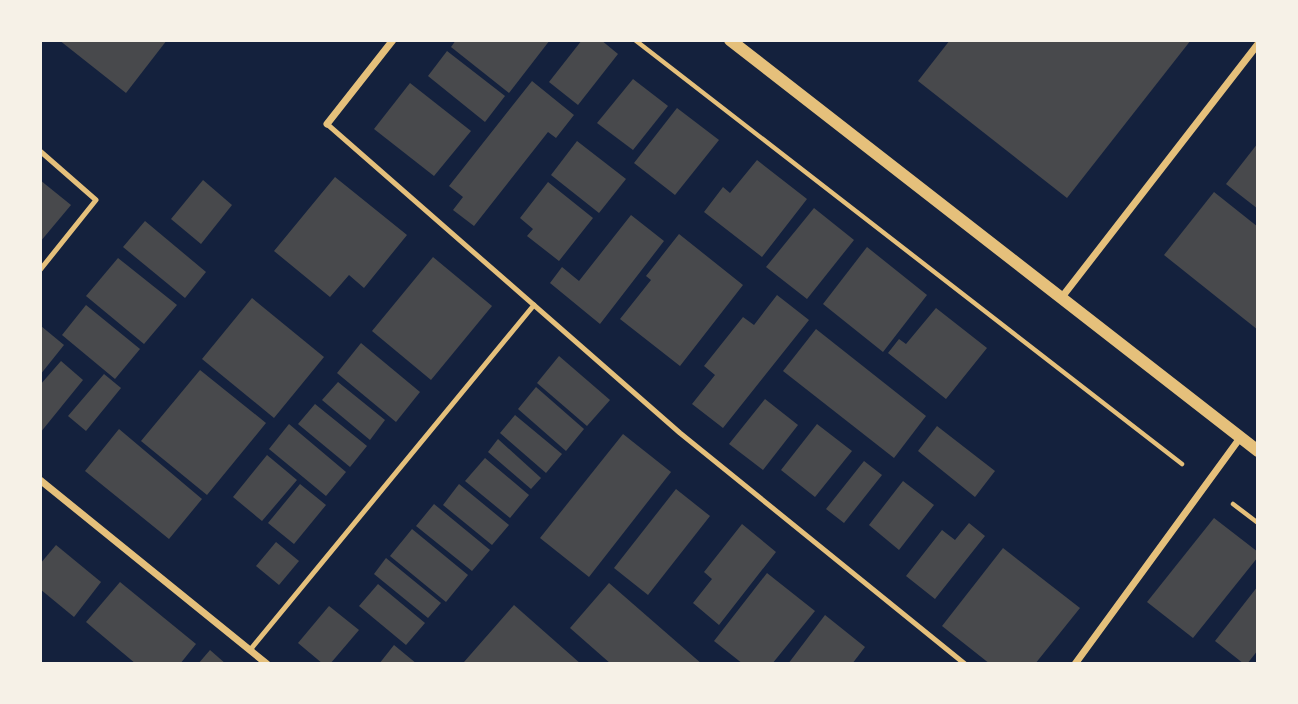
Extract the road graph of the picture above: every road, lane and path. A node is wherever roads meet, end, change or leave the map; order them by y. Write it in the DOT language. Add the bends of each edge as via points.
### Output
graph roads {
  1 [pos="393,40"];
  2 [pos="635,40"];
  3 [pos="730,40"];
  4 [pos="1258,44"];
  5 [pos="327,124"];
  6 [pos="40,151"];
  7 [pos="40,270"];
  8 [pos="1062,298"];
  9 [pos="534,305"];
  10 [pos="1240,438"];
  11 [pos="1258,451"];
  12 [pos="40,480"];
  13 [pos="1207,483"];
  14 [pos="1258,523"];
  15 [pos="250,650"];
  16 [pos="267,664"];
  17 [pos="965,664"];
  18 [pos="1075,664"];
  1 -- 5 [label="street"];
  2 -- 13 [label="path"];
  3 -- 8 [label="street"];
  4 -- 8 [label="street"];
  5 -- 9 [label="lane"];
  6 -- 7 [label="lane" via="96,201"];
  8 -- 10 [label="street"];
  9 -- 15 [label="lane"];
  9 -- 17 [label="lane" via="680,433"];
  10 -- 11 [label="street"];
  10 -- 13 [label="street"];
  12 -- 15 [label="street"];
  13 -- 14 [label="path"];
  13 -- 18 [label="street"];
  15 -- 16 [label="street"];
}
